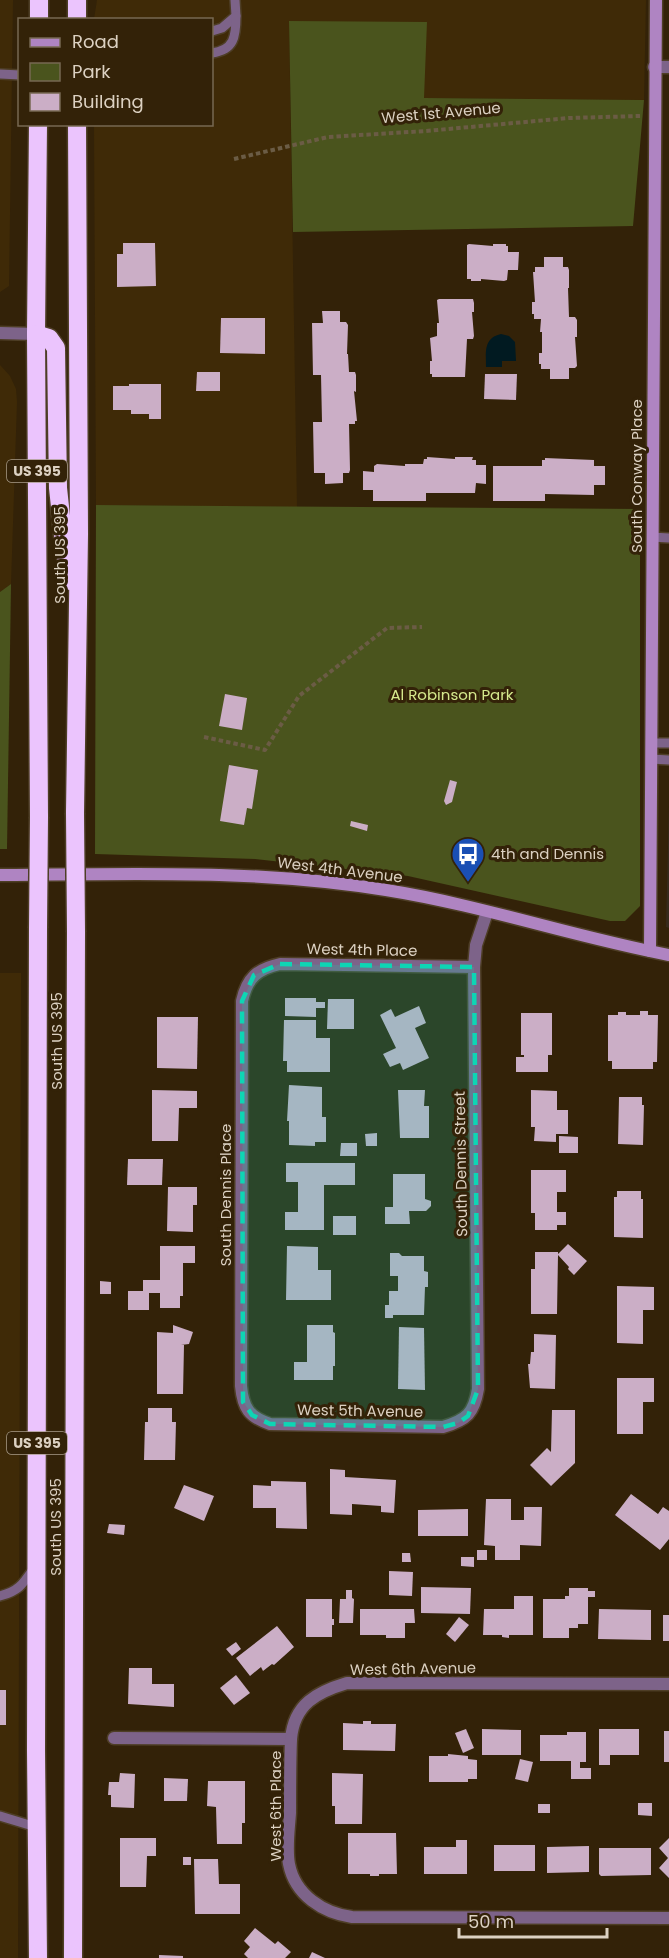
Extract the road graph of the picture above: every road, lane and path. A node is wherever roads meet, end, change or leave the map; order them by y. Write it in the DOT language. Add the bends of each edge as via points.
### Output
graph roads {
  1 [pos="39,0"];
  2 [pos="77,0"];
  3 [pos="236,0"];
  4 [pos="656,0"];
  5 [pos="236,16"];
  6 [pos="39,18"];
  7 [pos="76,18"];
  8 [pos="213,31"];
  9 [pos="213,53"];
  10 [pos="654,67"];
  11 [pos="669,67"];
  12 [pos="0,74"];
  13 [pos="18,75"];
  14 [pos="654,115"];
  15 [pos="38,126"];
  16 [pos="77,126"];
  17 [pos="234,159"];
  18 [pos="0,333"];
  19 [pos="36,334"];
  20 [pos="652,537"];
  21 [pos="669,538"];
  22 [pos="78,624"];
  23 [pos="422,627"];
  24 [pos="204,737"];
  25 [pos="651,743"];
  26 [pos="669,743"];
  27 [pos="651,759"];
  28 [pos="669,760"];
  29 [pos="0,875"];
  30 [pos="487,912"];
  31 [pos="650,951"];
  32 [pos="669,955"];
  33 [pos="474,967"];
  34 [pos="254,975"];
  35 [pos="252,1415"];
  36 [pos="468,1416"];
  37 [pos="36,1564"];
  38 [pos="0,1596"];
  39 [pos="669,1684"];
  40 [pos="114,1738"];
  41 [pos="291,1739"];
  42 [pos="0,1816"];
  43 [pos="36,1827"];
  44 [pos="669,1918"];
  45 [pos="38,1958"];
  46 [pos="73,1958"];
  1 -- 6 [label="highway"];
  2 -- 7 [label="highway"];
  3 -- 5 [label="lane"];
  4 -- 10 [label="street, South Conway Place"];
  5 -- 8 [label="lane"];
  5 -- 9 [label="lane" via="229,46"];
  10 -- 11 [label="street"];
  10 -- 14 [label="street, South Conway Place"];
  12 -- 13 [label="lane"];
  14 -- 17 [label="path, West 1st Avenue" via="578,117 328,137"];
  14 -- 20 [label="street, South Conway Place"];
  15 -- 19 [label="highway, South US 395 / US 395"];
  16 -- 22 [label="highway, South US 395 / US 395"];
  18 -- 19 [label="street"];
  19 -- 22 [label="highway" via="46,336 56,348 60,512"];
  19 -- 37 [label="highway, South US 395 / US 395, bridge"];
  20 -- 21 [label="lane"];
  20 -- 25 [label="street, South Conway Place"];
  22 -- 46 [label="highway, South US 395 / US 395, bridge"];
  23 -- 24 [label="path" via="387,628 299,696 265,750"];
  25 -- 26 [label="lane"];
  25 -- 27 [label="street, South Conway Place"];
  27 -- 28 [label="lane"];
  27 -- 31 [label="street, South Conway Place"];
  29 -- 30 [label="street, West 4th Avenue" via="256,875 387,890"];
  30 -- 31 [label="street, West 4th Avenue"];
  30 -- 33 [label="street, South Dennis Street" via="476,945"];
  31 -- 32 [label="street, West 4th Avenue"];
  33 -- 34 [label="street, West 4th Place" via="280,963"];
  33 -- 36 [label="street, South Dennis Street" via="478,1389"];
  34 -- 35 [label="street, South Dennis Place" via="242,1001 241,1386 243,1402"];
  35 -- 36 [label="street, West 5th Avenue" via="270,1424 443,1427"];
  37 -- 38 [label="lane" via="14,1593"];
  37 -- 43 [label="highway, South US 395 / US 395"];
  39 -- 41 [label="street, West 6th Avenue" via="347,1683 319,1693 307,1703 292,1726"];
  40 -- 41 [label="street"];
  41 -- 44 [label="street, West 6th Place" via="289,1863 301,1890 324,1909 352,1917"];
  42 -- 43 [label="lane"];
  43 -- 45 [label="highway, South US 395 / US 395"];
}
